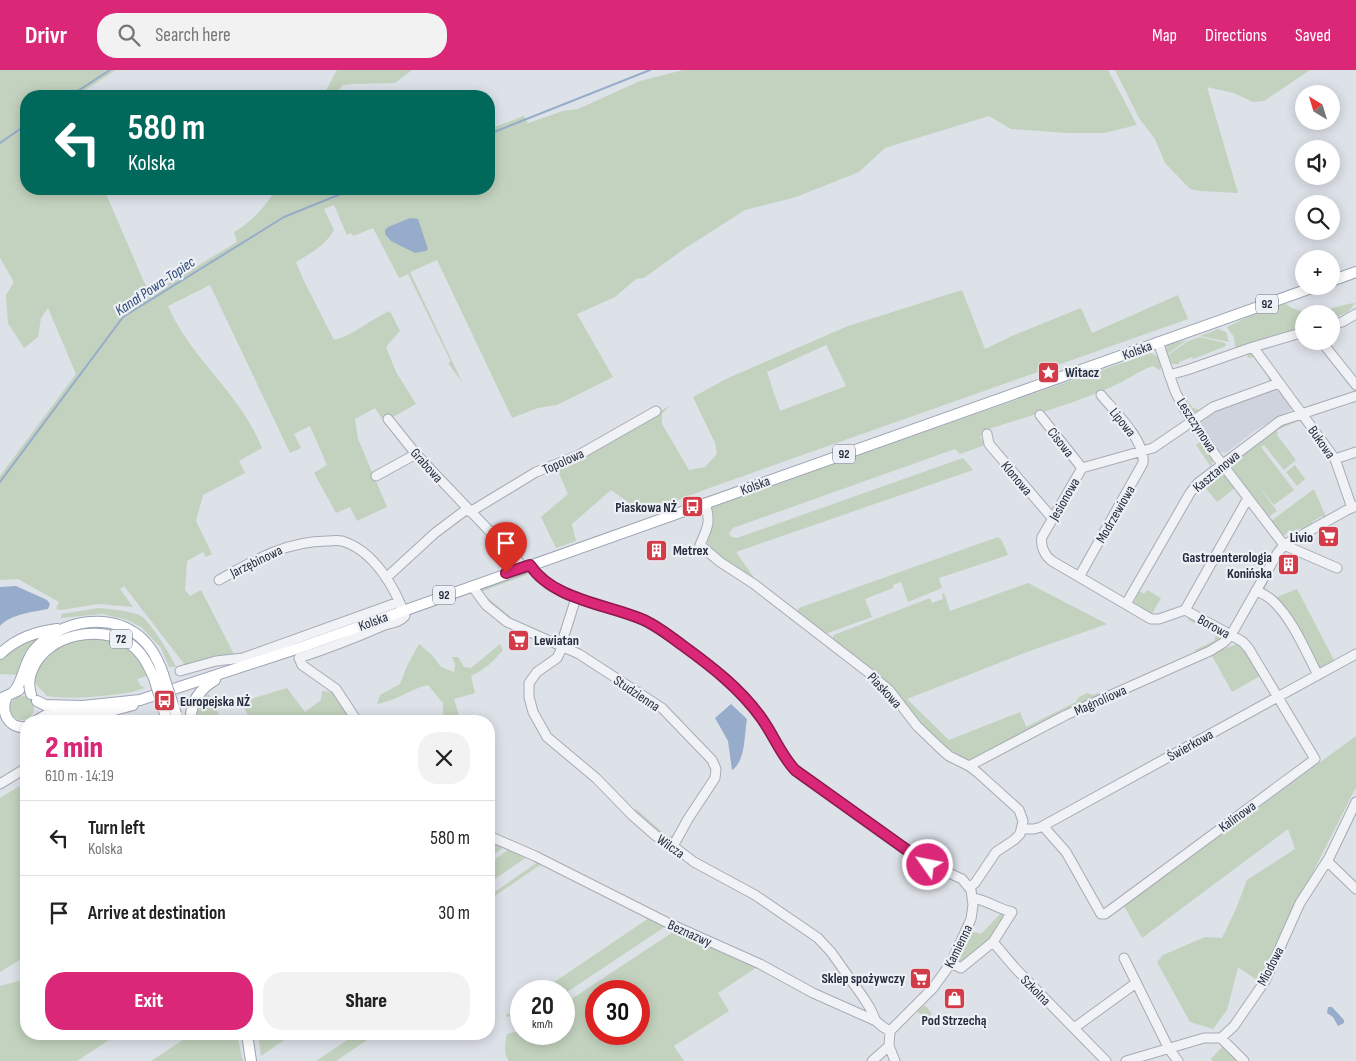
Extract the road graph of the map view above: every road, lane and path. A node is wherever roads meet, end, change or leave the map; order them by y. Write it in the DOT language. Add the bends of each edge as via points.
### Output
graph roads {
  1 [pos="1356,272"];
  2 [pos="1340,278"];
  3 [pos="1295,294"];
  4 [pos="1356,314"];
  5 [pos="1340,323"];
  6 [pos="1295,335"];
  7 [pos="1158,342"];
  8 [pos="1253,347"];
  9 [pos="1328,350"];
  10 [pos="1169,375"];
  11 [pos="1279,383"];
  12 [pos="1356,385"];
  13 [pos="1101,395"];
  14 [pos="1356,396"];
  15 [pos="656,411"];
  16 [pos="1301,413"];
  17 [pos="1040,415"];
  18 [pos="388,419"];
  19 [pos="1192,422"];
  20 [pos="987,434"];
  21 [pos="1142,451"];
  22 [pos="1356,452"];
  23 [pos="416,454"];
  24 [pos="1335,459"];
  25 [pos="1222,464"];
  26 [pos="1082,468"];
  27 [pos="376,476"];
  28 [pos="1248,498"];
  29 [pos="705,503"];
  30 [pos="1354,507"];
  31 [pos="468,510"];
  32 [pos="1053,519"];
  33 [pos="1284,545"];
  34 [pos="526,566"];
  35 [pos="1338,568"];
  36 [pos="1079,577"];
  37 [pos="386,578"];
  38 [pos="219,580"];
  39 [pos="472,586"];
  40 [pos="1256,590"];
  41 [pos="576,598"];
  42 [pos="1126,604"];
  43 [pos="401,606"];
  44 [pos="1185,610"];
  45 [pos="63,628"];
  46 [pos="1231,635"];
  47 [pos="562,646"];
  48 [pos="0,654"];
  49 [pos="1356,654"];
  50 [pos="231,670"];
  51 [pos="180,671"];
  52 [pos="1318,675"];
  53 [pos="158,676"];
  54 [pos="7,695"];
  55 [pos="34,697"];
  56 [pos="1277,698"];
  57 [pos="140,700"];
  58 [pos="3,714"];
  59 [pos="38,715"];
  60 [pos="48,715"];
  61 [pos="171,715"];
  62 [pos="191,715"];
  63 [pos="354,715"];
  64 [pos="20,727"];
  65 [pos="969,766"];
  66 [pos="20,772"];
  67 [pos="0,784"];
  68 [pos="1356,802"];
  69 [pos="1043,826"];
  70 [pos="1022,829"];
  71 [pos="495,839"];
  72 [pos="673,846"];
  73 [pos="1328,861"];
  74 [pos="970,887"];
  75 [pos="1356,889"];
  76 [pos="973,898"];
  77 [pos="993,942"];
  78 [pos="1124,958"];
  79 [pos="951,963"];
  80 [pos="1136,983"];
  81 [pos="876,1021"];
  82 [pos="1074,1028"];
  83 [pos="890,1031"];
  84 [pos="1221,1038"];
  85 [pos="248,1040"];
  86 [pos="889,1046"];
  87 [pos="1169,1049"];
  88 [pos="252,1061"];
  89 [pos="872,1061"];
  90 [pos="895,1061"];
  91 [pos="1106,1061"];
  92 [pos="1126,1061"];
  93 [pos="1178,1061"];
  94 [pos="1243,1061"];
  1 -- 2 [label="main road"];
  3 -- 7 [label="main road, Kolska / 92"];
  4 -- 5 [label="street"];
  6 -- 8 [label="street"];
  7 -- 10 [label="street, Leszczynowa"];
  7 -- 29 [label="main road, Kolska / 92"];
  8 -- 10 [label="street"];
  8 -- 11 [label="street, Bukowa"];
  9 -- 12 [label="street"];
  10 -- 19 [label="street, Leszczynowa"];
  11 -- 16 [label="street, Bukowa"];
  11 -- 19 [label="street" via="1217,405"];
  13 -- 21 [label="street, Lipowa" via="1139,441"];
  14 -- 16 [label="street, Kasztanowa"];
  15 -- 31 [label="street, Topolowa" via="577,456 536,472"];
  16 -- 24 [label="street, Bukowa"];
  16 -- 25 [label="street, Kasztanowa" via="1280,421"];
  17 -- 26 [label="street, Cisowa"];
  18 -- 23 [label="street, Grabowa"];
  19 -- 21 [label="street, Jesionowa" via="1153,448"];
  19 -- 25 [label="street, Leszczynowa"];
  20 -- 32 [label="street, Klonowa" via="989,444"];
  21 -- 26 [label="street, Jesionowa"];
  21 -- 36 [label="street, Modrzewiowa" via="1143,465"];
  22 -- 24 [label="street"];
  23 -- 27 [label="street"];
  23 -- 31 [label="street, Grabowa"];
  24 -- 30 [label="street, Bukowa"];
  25 -- 28 [label="street, Leszczynowa"];
  25 -- 42 [label="street, Kasztanowa" via="1190,493"];
  26 -- 32 [label="street, Jesionowa"];
  28 -- 33 [label="street, Leszczynowa"];
  28 -- 44 [label="street"];
  29 -- 34 [label="main road, Kolska / 92"];
  29 -- 65 [label="street, Piaskowa" via="709,523 700,545 870,672 941,749"];
  30 -- 33 [label="street"];
  31 -- 34 [label="street"];
  31 -- 37 [label="street, Topolowa" via="435,533"];
  32 -- 36 [label="street, Jesionowa" via="1042,540 1044,550 1052,561"];
  33 -- 35 [label="street, Leszczynowa"];
  33 -- 40 [label="street"];
  34 -- 39 [label="main road, Kolska / 92"];
  34 -- 41 [label="street"];
  36 -- 42 [label="street, Jesionowa"];
  37 -- 38 [label="street, Jarzębinowa" via="360,550 341,541 320,541 274,551"];
  37 -- 43 [label="street"];
  39 -- 43 [label="main road, Kolska / 92"];
  39 -- 47 [label="street, Studzienna" via="502,619"];
  40 -- 46 [label="street"];
  40 -- 52 [label="street" via="1270,598 1282,612"];
  41 -- 47 [label="street, Wilcza"];
  41 -- 74 [label="street" via="649,623 713,668 758,714 795,770 918,859 962,879"];
  42 -- 44 [label="street, Borowa" via="1154,620"];
  43 -- 50 [label="main road, Kolska / 92"];
  43 -- 51 [label="street" via="243,658 216,661"];
  43 -- 63 [label="street" via="405,616 402,620 298,658 302,665 336,689"];
  44 -- 46 [label="street, Borowa"];
  45 -- 48 [label="main road" via="22,638"];
  45 -- 53 [label="main road, 72" via="96,622 127,629 152,650"];
  45 -- 54 [label="main road, 72" via="30,655 18,687"];
  46 -- 56 [label="street, Borowa" via="1249,649"];
  46 -- 65 [label="street, Magnoliowa" via="1214,649 1066,715"];
  47 -- 72 [label="street, Wilcza" via="557,658 529,683 533,712 543,731 552,743 596,778 643,825"];
  47 -- 72 [label="street, Studzienna" via="662,708 715,764 715,778"];
  49 -- 52 [label="street, Świerkowa"];
  50 -- 57 [label="main road, Kolska / 92"];
  50 -- 62 [label="main road" via="201,690"];
  52 -- 56 [label="street, Świerkowa"];
  53 -- 55 [label="main road, 72" via="128,643 112,636 90,634 64,639 44,652 31,674 29,686"];
  53 -- 61 [label="main road, 72, bridge"];
  54 -- 55 [label="main road, 92" via="22,690"];
  54 -- 58 [label="main road"];
  55 -- 57 [label="main road, 92" via="46,706"];
  55 -- 59 [label="main road, 92" via="40,711"];
  56 -- 69 [label="street, Świerkowa"];
  56 -- 69 [label="street, Kalinowa" via="1314,759 1104,914 1101,914 1066,852"];
  57 -- 60 [label="main road, 92" via="130,707 111,711"];
  58 -- 64 [label="main road"];
  65 -- 70 [label="street, Piaskowa" via="1019,810"];
  66 -- 67 [label="street"];
  68 -- 73 [label="street, Miodowa"];
  69 -- 70 [label="street, Świerkowa"];
  70 -- 74 [label="street" via="1017,838 992,856 976,883"];
  71 -- 81 [label="street, Beznazwy"];
  72 -- 81 [label="street, Wilcza" via="694,862 755,895 818,938 866,1002"];
  73 -- 75 [label="street"];
  73 -- 84 [label="street, Miodowa" via="1300,903 1265,981 1234,1026"];
  74 -- 76 [label="street, Kamienna"];
  76 -- 77 [label="street" via="1012,912"];
  76 -- 79 [label="street, Kamienna" via="969,924"];
  77 -- 79 [label="street" via="961,968"];
  77 -- 82 [label="street, Szkolna"];
  78 -- 80 [label="street"];
  79 -- 83 [label="street, Kamienna" via="933,988"];
  80 -- 82 [label="street"];
  80 -- 87 [label="street"];
  81 -- 83 [label="street, Beznazwy"];
  82 -- 91 [label="street, Szkolna"];
  83 -- 86 [label="street"];
  84 -- 87 [label="street" via="1204,1038"];
  84 -- 94 [label="street"];
  85 -- 88 [label="main road"];
  86 -- 89 [label="street"];
  86 -- 90 [label="street"];
  87 -- 92 [label="street"];
  87 -- 93 [label="street"];
}
